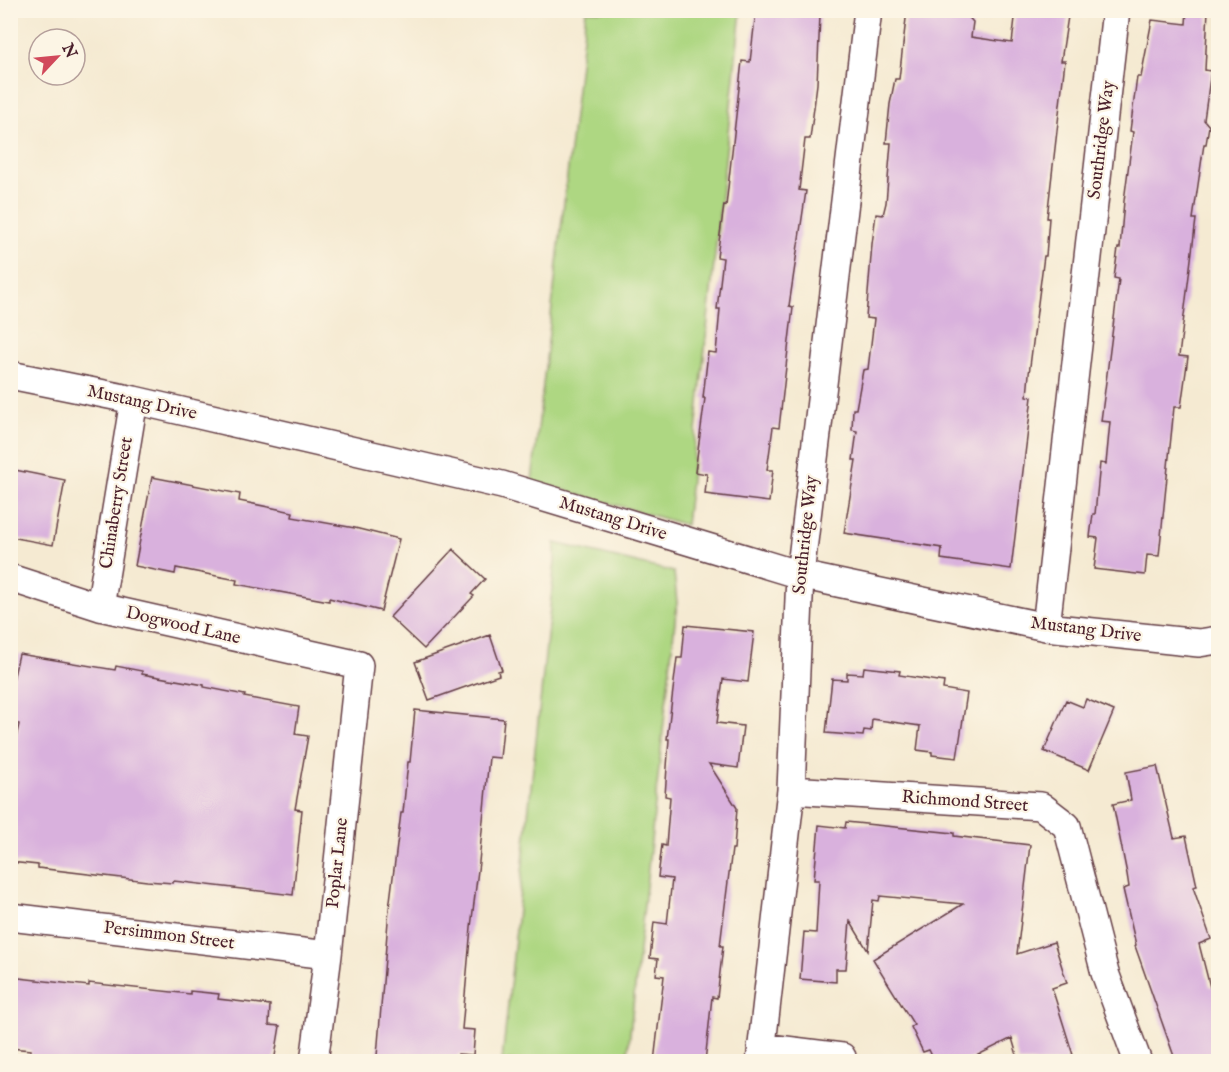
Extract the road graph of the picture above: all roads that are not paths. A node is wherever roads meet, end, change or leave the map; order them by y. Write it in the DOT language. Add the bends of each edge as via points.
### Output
graph roads {
  1 [pos="868,10"];
  2 [pos="1116,10"];
  3 [pos="10,375"];
  4 [pos="134,400"];
  5 [pos="800,576"];
  6 [pos="10,578"];
  7 [pos="100,607"];
  8 [pos="1046,627"];
  9 [pos="1218,640"];
  10 [pos="358,665"];
  11 [pos="791,790"];
  12 [pos="10,917"];
  13 [pos="328,955"];
  14 [pos="760,1054"];
  15 [pos="842,1057"];
  16 [pos="314,1062"];
  17 [pos="1138,1062"];
  1 -- 5 [label="street, Southridge Way"];
  2 -- 8 [label="street, Southridge Way"];
  3 -- 4 [label="street, Mustang Drive"];
  4 -- 5 [label="street, Mustang Drive" via="502,485"];
  4 -- 7 [label="street, Chinaberry Street"];
  5 -- 8 [label="street, Mustang Drive"];
  5 -- 11 [label="street, Southridge Way"];
  6 -- 7 [label="street, Dogwood Lane"];
  7 -- 10 [label="street, Dogwood Lane"];
  8 -- 9 [label="street, Mustang Drive" via="1199,643"];
  10 -- 13 [label="street, Poplar Lane"];
  11 -- 14 [label="street, Southridge Way"];
  11 -- 17 [label="street, Richmond Street" via="1041,806 1067,826 1105,973"];
  12 -- 13 [label="street, Persimmon Street"];
  13 -- 16 [label="street, Poplar Lane"];
  14 -- 15 [label="street"];
}
